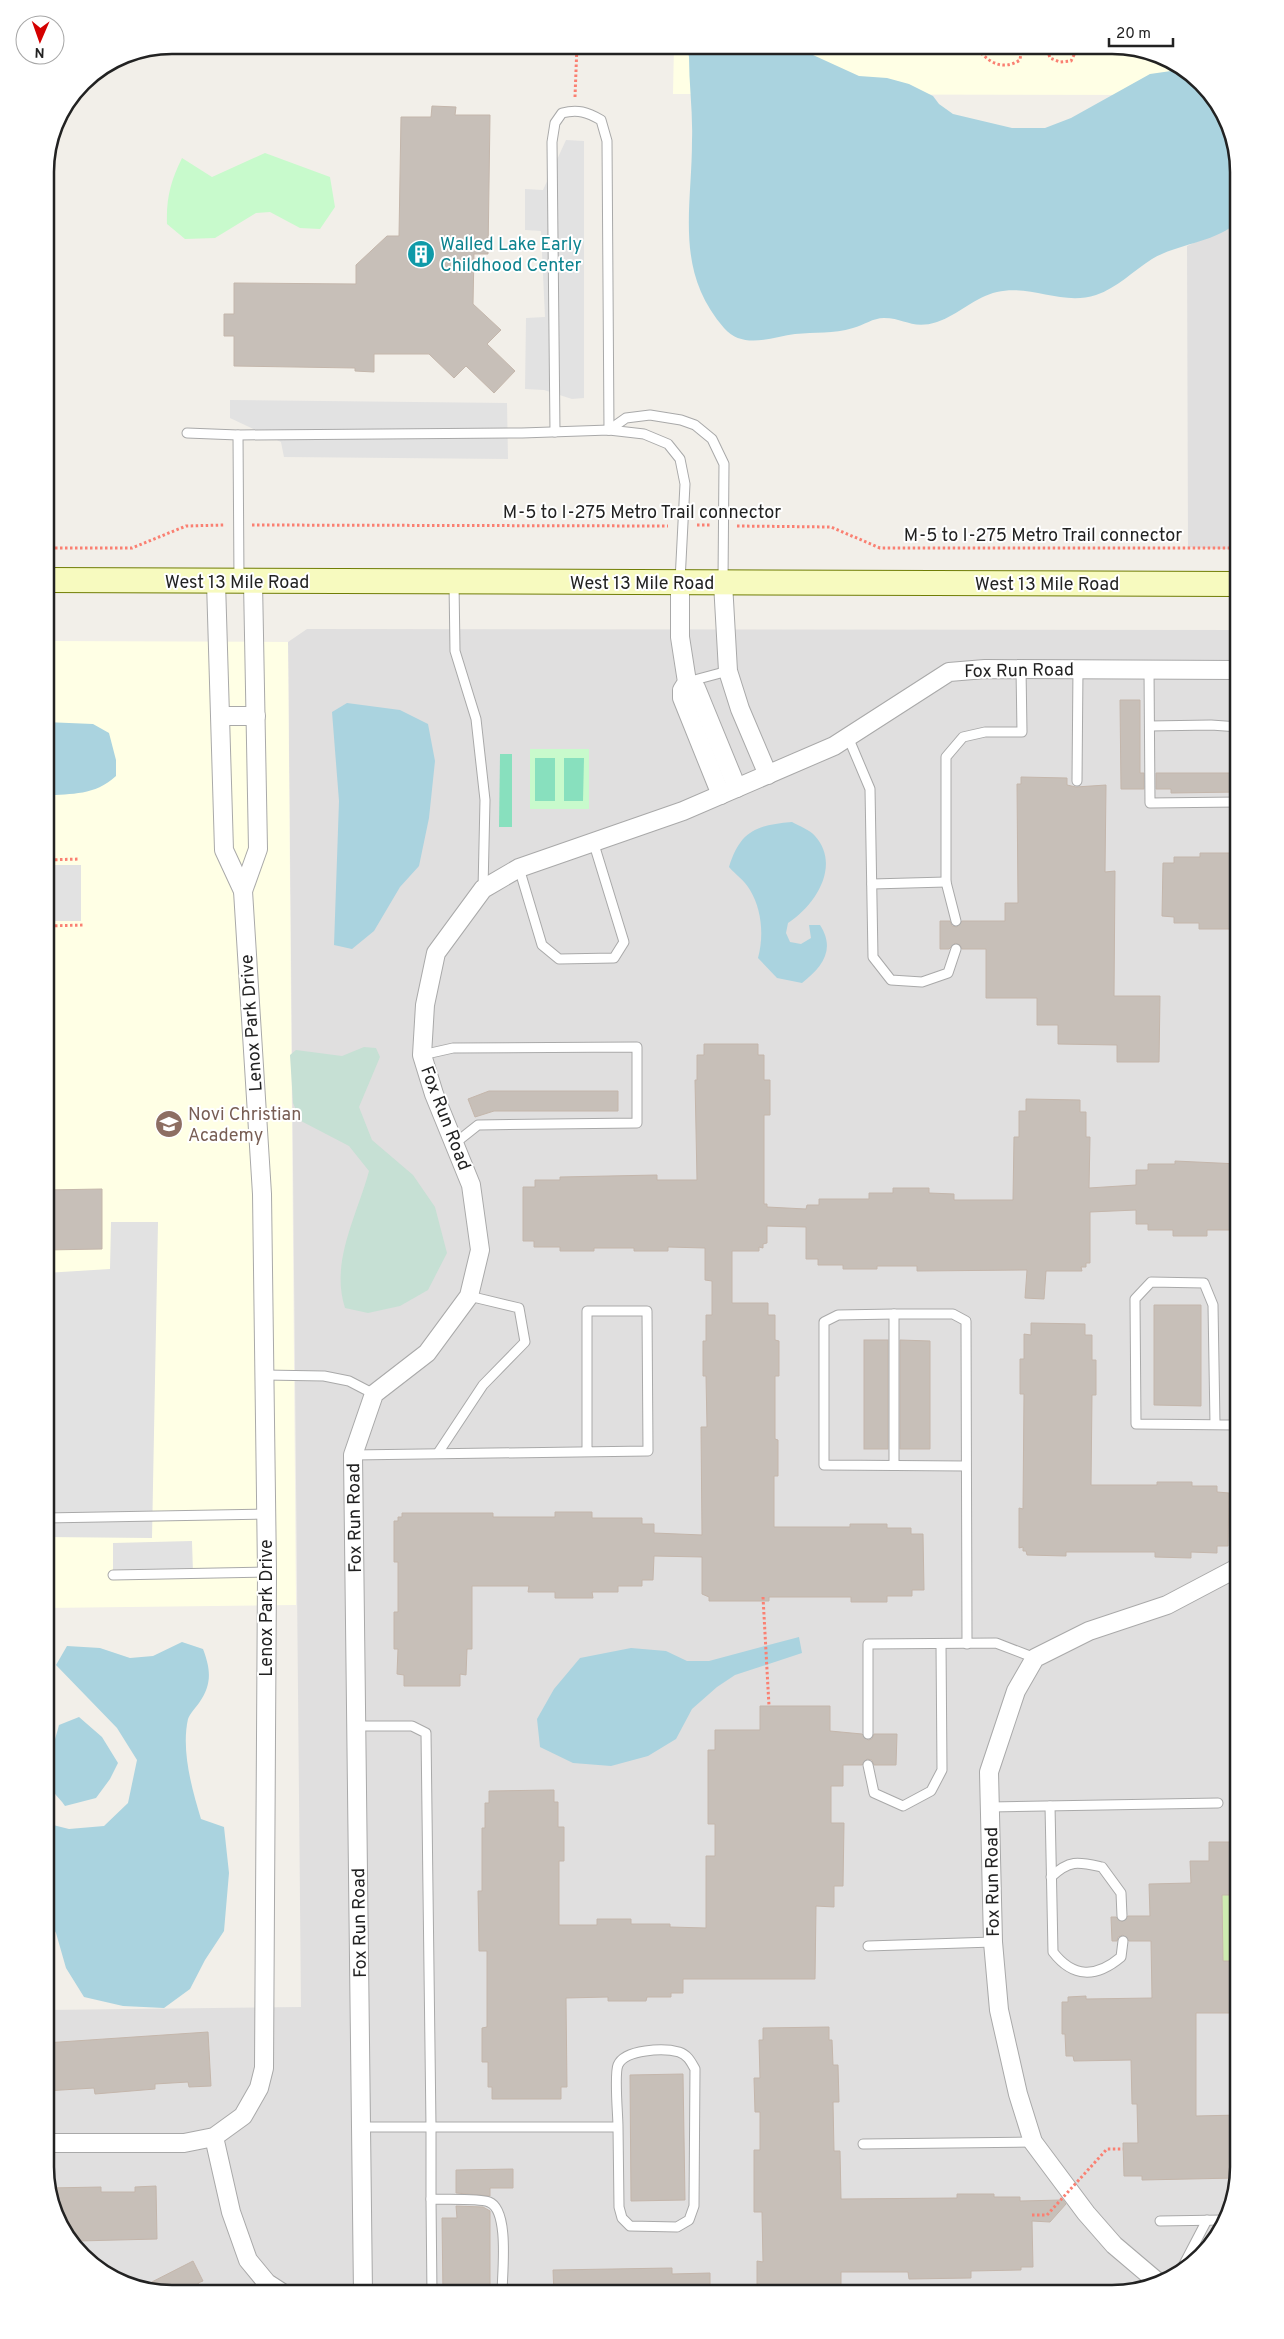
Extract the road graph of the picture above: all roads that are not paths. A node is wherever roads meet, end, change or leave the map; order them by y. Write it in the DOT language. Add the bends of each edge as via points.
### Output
graph roads {
  1 [pos="609,430"];
  2 [pos="555,432"];
  3 [pos="187,433"];
  4 [pos="238,435"];
  5 [pos="54,580"];
  6 [pos="236,582"];
  7 [pos="454,582"];
  8 [pos="680,583"];
  9 [pos="723,583"];
  10 [pos="1230,584"];
  11 [pos="1021,669"];
  12 [pos="1078,669"];
  13 [pos="1149,670"];
  14 [pos="1230,670"];
  15 [pos="728,671"];
  16 [pos="687,682"];
  17 [pos="221,716"];
  18 [pos="256,716"];
  19 [pos="1150,726"];
  20 [pos="1230,726"];
  21 [pos="848,737"];
  22 [pos="768,775"];
  23 [pos="1077,781"];
  24 [pos="737,788"];
  25 [pos="721,795"];
  26 [pos="1230,802"];
  27 [pos="593,841"];
  28 [pos="519,868"];
  29 [pos="946,882"];
  30 [pos="872,884"];
  31 [pos="483,889"];
  32 [pos="243,891"];
  33 [pos="956,921"];
  34 [pos="956,949"];
  35 [pos="422,1055"];
  36 [pos="454,1144"];
  37 [pos="469,1296"];
  38 [pos="894,1314"];
  39 [pos="265,1376"];
  40 [pos="374,1394"];
  41 [pos="1215,1424"];
  42 [pos="1230,1425"];
  43 [pos="587,1452"];
  44 [pos="438,1453"];
  45 [pos="353,1455"];
  46 [pos="894,1465"];
  47 [pos="966,1466"];
  48 [pos="267,1514"];
  49 [pos="54,1518"];
  50 [pos="267,1572"];
  51 [pos="1230,1572"];
  52 [pos="113,1575"];
  53 [pos="942,1644"];
  54 [pos="967,1644"];
  55 [pos="1035,1658"];
  56 [pos="356,1726"];
  57 [pos="868,1734"];
  58 [pos="868,1765"];
  59 [pos="1218,1803"];
  60 [pos="1050,1806"];
  61 [pos="990,1807"];
  62 [pos="1051,1877"];
  63 [pos="1122,1916"];
  64 [pos="1123,1941"];
  65 [pos="993,1942"];
  66 [pos="868,1946"];
  67 [pos="361,2127"];
  68 [pos="431,2127"];
  69 [pos="618,2127"];
  70 [pos="214,2137"];
  71 [pos="1033,2142"];
  72 [pos="54,2143"];
  73 [pos="862,2144"];
  74 [pos="431,2199"];
  75 [pos="1207,2220"];
  76 [pos="1218,2220"];
  77 [pos="1160,2221"];
  78 [pos="1187,2259"];
  79 [pos="1153,2278"];
  80 [pos="270,2285"];
  81 [pos="363,2285"];
  82 [pos="432,2285"];
  83 [pos="502,2285"];
  1 -- 2 [label="lane"];
  1 -- 2 [label="lane" via="607,141 601,120 588,112 574,110 562,113 555,123 552,142"];
  1 -- 8 [label="lane" via="644,434 668,444 680,459 685,484"];
  1 -- 9 [label="lane" via="626,418 650,415 696,425 712,439 724,464"];
  2 -- 4 [label="lane"];
  3 -- 4 [label="lane"];
  4 -- 6 [label="lane"];
  5 -- 6 [label="street, West 13 Mile Road"];
  6 -- 7 [label="street, West 13 Mile Road"];
  6 -- 17 [label="street, Lenox Park Drive"];
  6 -- 18 [label="street, Lenox Park Drive"];
  7 -- 8 [label="street, West 13 Mile Road"];
  7 -- 31 [label="lane" via="455,651 476,719 485,800"];
  8 -- 9 [label="street, West 13 Mile Road"];
  8 -- 16 [label="street" via="680,637"];
  9 -- 10 [label="street, West 13 Mile Road"];
  9 -- 15 [label="street"];
  11 -- 12 [label="street, Fox Run Road"];
  11 -- 21 [label="street, Fox Run Road" via="949,672"];
  11 -- 29 [label="lane" via="1022,732 985,732 963,737 946,757"];
  12 -- 13 [label="street, Fox Run Road"];
  12 -- 23 [label="lane"];
  13 -- 14 [label="street, Fox Run Road"];
  13 -- 19 [label="lane"];
  15 -- 16 [label="lane"];
  15 -- 22 [label="street"];
  16 -- 24 [label="street" via="696,688"];
  16 -- 25 [label="street" via="682,698"];
  17 -- 18 [label="street"];
  17 -- 32 [label="street, Lenox Park Drive" via="224,850"];
  18 -- 32 [label="street, Lenox Park Drive" via="258,849"];
  19 -- 20 [label="lane"];
  19 -- 26 [label="lane" via="1150,803"];
  21 -- 22 [label="street, Fox Run Road"];
  21 -- 30 [label="lane" via="870,789"];
  22 -- 24 [label="street, Fox Run Road"];
  24 -- 25 [label="street, Fox Run Road"];
  25 -- 27 [label="street, Fox Run Road"];
  27 -- 28 [label="street, Fox Run Road"];
  27 -- 28 [label="lane" via="624,942 614,958 559,959 542,945"];
  28 -- 31 [label="street, Fox Run Road"];
  29 -- 30 [label="lane"];
  29 -- 33 [label="lane"];
  30 -- 34 [label="lane" via="873,957 892,980 922,982 948,973"];
  31 -- 35 [label="street, Fox Run Road" via="436,953 425,1005"];
  32 -- 39 [label="street, Lenox Park Drive" via="262,1194"];
  35 -- 36 [label="street, Fox Run Road"];
  35 -- 36 [label="lane" via="453,1048 637,1047 637,1123 478,1125"];
  36 -- 37 [label="street, Fox Run Road" via="471,1185 480,1250"];
  37 -- 40 [label="street, Fox Run Road" via="427,1353"];
  37 -- 44 [label="lane" via="519,1308 525,1342 483,1385"];
  38 -- 46 [label="lane"];
  38 -- 46 [label="lane" via="838,1315 824,1322 822,1341 824,1465"];
  38 -- 47 [label="lane" via="953,1314 966,1322"];
  39 -- 40 [label="lane" via="324,1376 349,1381"];
  39 -- 48 [label="street, Lenox Park Drive"];
  40 -- 45 [label="street, Fox Run Road"];
  41 -- 41 [label="lane" via="1214,1305 1204,1283 1151,1282 1135,1299 1136,1424"];
  41 -- 42 [label="lane"];
  43 -- 43 [label="lane" via="648,1451 647,1311 587,1311"];
  43 -- 44 [label="lane"];
  44 -- 45 [label="lane"];
  45 -- 56 [label="street, Fox Run Road"];
  46 -- 47 [label="lane"];
  47 -- 54 [label="lane"];
  48 -- 49 [label="lane"];
  48 -- 50 [label="street, Lenox Park Drive"];
  50 -- 52 [label="lane"];
  50 -- 70 [label="street, Lenox Park Drive" via="264,2068 259,2088 243,2116"];
  51 -- 55 [label="street" via="1167,1606 1088,1631"];
  53 -- 54 [label="lane"];
  53 -- 57 [label="lane" via="868,1644"];
  53 -- 58 [label="lane" via="942,1770 931,1791 903,1806 874,1793"];
  54 -- 55 [label="lane" via="996,1643"];
  55 -- 61 [label="street, Fox Run Road" via="1016,1691 989,1772"];
  56 -- 67 [label="street, Fox Run Road"];
  56 -- 68 [label="lane" via="412,1726 426,1733"];
  59 -- 60 [label="lane"];
  60 -- 61 [label="lane"];
  60 -- 62 [label="lane"];
  61 -- 65 [label="street, Fox Run Road"];
  62 -- 63 [label="lane" via="1063,1866 1080,1862 1102,1867 1121,1893"];
  62 -- 64 [label="lane" via="1053,1952 1064,1966 1079,1972 1094,1972 1110,1966 1121,1957"];
  65 -- 66 [label="lane"];
  65 -- 71 [label="street, Fox Run Road" via="999,2010 1018,2094"];
  67 -- 68 [label="lane"];
  67 -- 81 [label="street, Fox Run Road"];
  68 -- 69 [label="lane"];
  68 -- 74 [label="lane"];
  69 -- 69 [label="lane" via="619,2207 622,2218 630,2226 677,2226 689,2220 694,2206 695,2069 690,2058 680,2052 635,2052 622,2057 617,2067"];
  70 -- 72 [label="street, Lenox Park Drive" via="184,2143"];
  70 -- 80 [label="street" via="230,2212 248,2260"];
  71 -- 73 [label="lane"];
  71 -- 79 [label="street, Fox Run Road" via="1103,2232"];
  74 -- 82 [label="lane"];
  74 -- 83 [label="lane" via="488,2202 498,2208 502,2222"];
  75 -- 76 [label="lane"];
  75 -- 77 [label="lane"];
  75 -- 78 [label="lane"];
}
